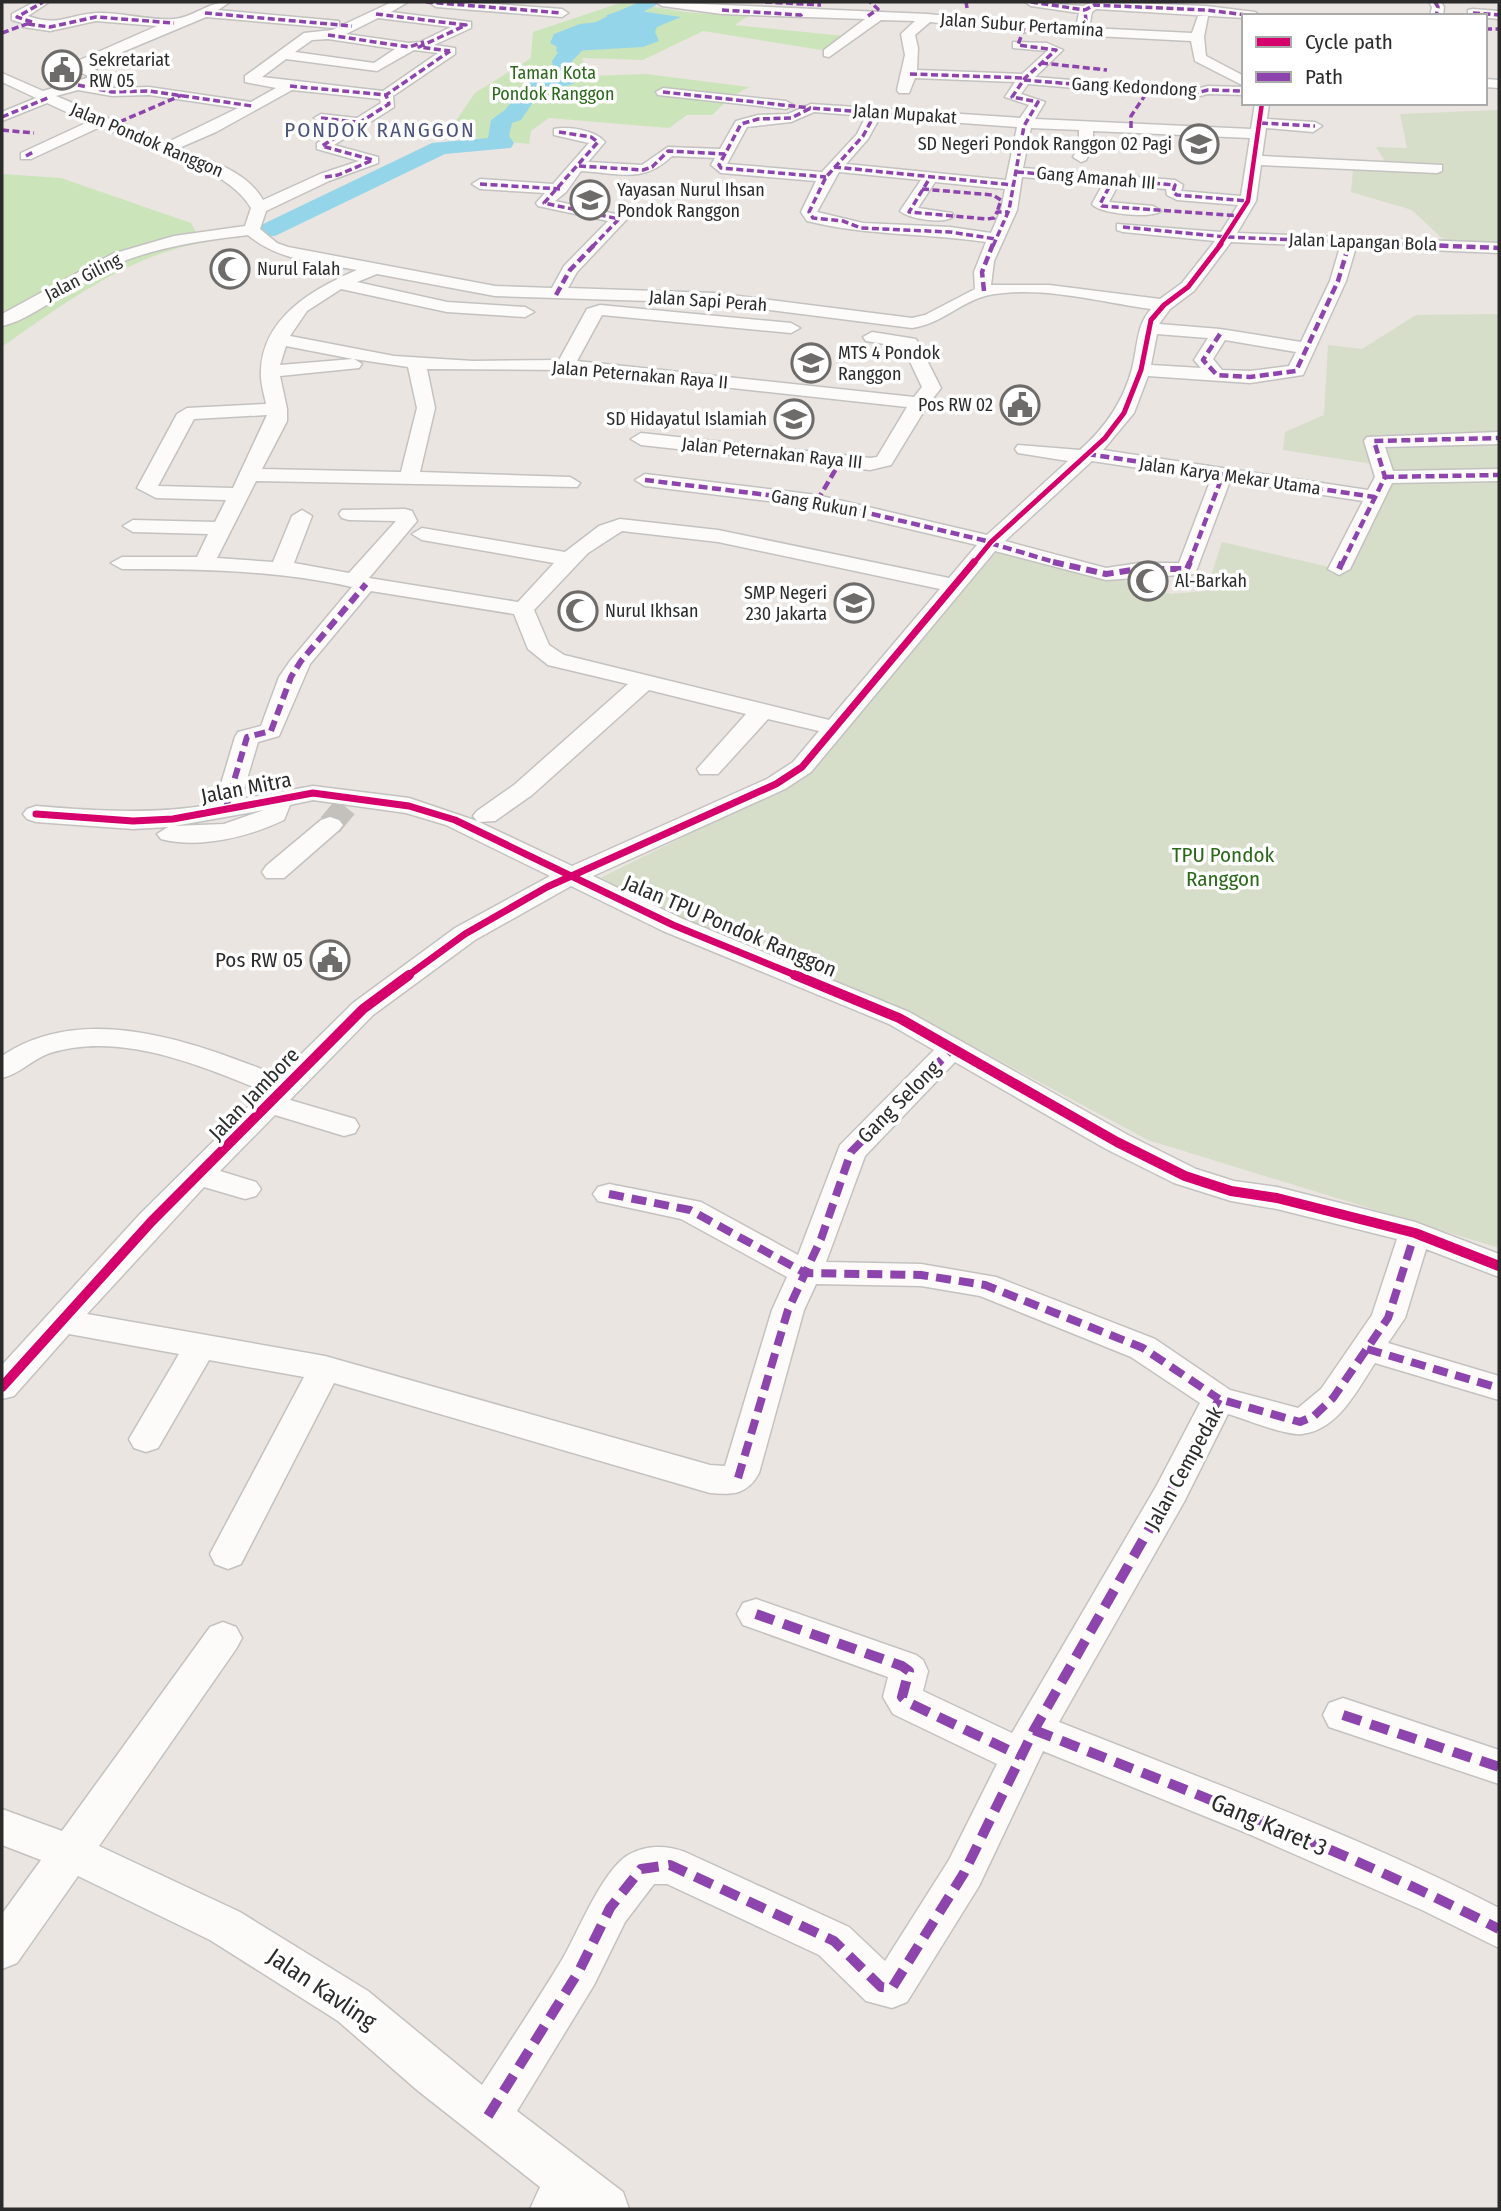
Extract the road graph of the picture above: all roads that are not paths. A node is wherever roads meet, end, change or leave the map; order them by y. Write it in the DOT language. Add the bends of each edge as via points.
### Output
graph roads {
  1 [pos="43,2"];
  2 [pos="224,2"];
  3 [pos="402,2"];
  4 [pos="425,2"];
  5 [pos="662,2"];
  6 [pos="765,2"];
  7 [pos="1031,2"];
  8 [pos="1207,6"];
  9 [pos="710,7"];
  10 [pos="816,8"];
  11 [pos="1085,10"];
  12 [pos="871,11"];
  13 [pos="205,13"];
  14 [pos="562,13"];
  15 [pos="1473,13"];
  16 [pos="376,14"];
  17 [pos="1245,14"];
  18 [pos="1486,14"];
  19 [pos="927,18"];
  20 [pos="174,23"];
  21 [pos="28,24"];
  22 [pos="352,26"];
  23 [pos="1024,28"];
  24 [pos="1081,31"];
  25 [pos="446,32"];
  26 [pos="2,33"];
  27 [pos="328,35"];
  28 [pos="1198,37"];
  29 [pos="357,44"];
  30 [pos="406,48"];
  31 [pos="829,53"];
  32 [pos="283,55"];
  33 [pos="332,60"];
  34 [pos="1041,63"];
  35 [pos="1107,70"];
  36 [pos="910,74"];
  37 [pos="2,77"];
  38 [pos="1240,77"];
  39 [pos="1025,79"];
  40 [pos="9,84"];
  41 [pos="78,85"];
  42 [pos="290,86"];
  43 [pos="1242,90"];
  44 [pos="1147,91"];
  45 [pos="663,92"];
  46 [pos="183,95"];
  47 [pos="47,96"];
  48 [pos="976,101"];
  49 [pos="393,102"];
  50 [pos="1262,105"];
  51 [pos="252,106"];
  52 [pos="811,108"];
  53 [pos="876,113"];
  54 [pos="895,114"];
  55 [pos="2,117"];
  56 [pos="321,118"];
  57 [pos="975,120"];
  58 [pos="356,122"];
  59 [pos="1023,123"];
  60 [pos="105,124"];
  61 [pos="1086,126"];
  62 [pos="1131,128"];
  63 [pos="1318,128"];
  64 [pos="1260,129"];
  65 [pos="2,131"];
  66 [pos="559,132"];
  67 [pos="34,133"];
  68 [pos="165,149"];
  69 [pos="725,153"];
  70 [pos="26,156"];
  71 [pos="1081,157"];
  72 [pos="1256,160"];
  73 [pos="579,166"];
  74 [pos="1437,169"];
  75 [pos="830,172"];
  76 [pos="1015,178"];
  77 [pos="1114,178"];
  78 [pos="480,184"];
  79 [pos="560,189"];
  80 [pos="1248,201"];
  81 [pos="259,208"];
  82 [pos="1003,212"];
  83 [pos="1241,216"];
  84 [pos="1123,227"];
  85 [pos="252,230"];
  86 [pos="1226,237"];
  87 [pos="996,239"];
  88 [pos="1349,243"];
  89 [pos="1499,248"];
  90 [pos="374,269"];
  91 [pos="340,284"];
  92 [pos="984,291"];
  93 [pos="556,295"];
  94 [pos="1164,305"];
  95 [pos="525,312"];
  96 [pos="2,321"];
  97 [pos="912,323"];
  98 [pos="1147,328"];
  99 [pos="807,330"];
  100 [pos="848,334"];
  101 [pos="1220,334"];
  102 [pos="279,339"];
  103 [pos="902,341"];
  104 [pos="1307,348"];
  105 [pos="394,360"];
  106 [pos="416,362"];
  107 [pos="565,365"];
  108 [pos="1141,370"];
  109 [pos="270,371"];
  110 [pos="1217,375"];
  111 [pos="919,403"];
  112 [pos="278,409"];
  113 [pos="1499,438"];
  114 [pos="640,439"];
  115 [pos="1025,449"];
  116 [pos="1085,456"];
  117 [pos="840,462"];
  118 [pos="247,475"];
  119 [pos="1499,475"];
  120 [pos="1222,477"];
  121 [pos="1385,477"];
  122 [pos="409,478"];
  123 [pos="645,480"];
  124 [pos="569,484"];
  125 [pos="240,494"];
  126 [pos="1374,497"];
  127 [pos="817,501"];
  128 [pos="349,514"];
  129 [pos="302,516"];
  130 [pos="133,526"];
  131 [pos="220,528"];
  132 [pos="422,534"];
  133 [pos="990,543"];
  134 [pos="570,559"];
  135 [pos="122,563"];
  136 [pos="204,563"];
  137 [pos="281,568"];
  138 [pos="1339,569"];
  139 [pos="360,583"];
  140 [pos="956,586"];
  141 [pos="523,609"];
  142 [pos="643,683"];
  143 [pos="761,712"];
  144 [pos="834,728"];
  145 [pos="709,769"];
  146 [pos="279,801"];
  147 [pos="225,811"];
  148 [pos="486,816"];
  149 [pos="330,825"];
  150 [pos="275,872"];
  151 [pos="573,876"];
  152 [pos="954,1047"];
  153 [pos="2,1069"];
  154 [pos="275,1095"];
  155 [pos="344,1126"];
  156 [pos="200,1176"];
  157 [pos="245,1189"];
  158 [pos="609,1194"];
  159 [pos="1415,1233"];
  160 [pos="1499,1266"];
  161 [pos="806,1273"];
  162 [pos="60,1321"];
  163 [pos="201,1345"];
  164 [pos="1367,1349"];
  165 [pos="325,1368"];
  166 [pos="2,1387"];
  167 [pos="1499,1388"];
  168 [pos="1219,1399"];
  169 [pos="146,1439"];
  170 [pos="228,1554"];
  171 [pos="756,1615"];
  172 [pos="223,1638"];
  173 [pos="1343,1715"];
  174 [pos="1027,1743"];
  175 [pos="1499,1767"];
  176 [pos="2,1827"];
  177 [pos="70,1852"];
  178 [pos="1499,1929"];
  179 [pos="2,1949"];
  180 [pos="488,2116"];
  181 [pos="562,2195"];
  182 [pos="606,2209"];
  1 -- 21 [label="street" via="17,17 32,22"];
  2 -- 13 [label="street"];
  3 -- 16 [label="street"];
  4 -- 14 [label="street"];
  5 -- 9 [label="street"];
  6 -- 10 [label="street"];
  7 -- 11 [label="street"];
  8 -- 11 [label="street" via="1094,5"];
  8 -- 17 [label="street"];
  8 -- 28 [label="street"];
  9 -- 10 [label="street" via="801,15"];
  10 -- 12 [label="street, Jalan Subur Pertamina"];
  11 -- 24 [label="street"];
  12 -- 19 [label="street, Jalan Subur Pertamina"];
  12 -- 31 [label="street"];
  13 -- 20 [label="street"];
  13 -- 22 [label="street"];
  15 -- 18 [label="street"];
  16 -- 22 [label="street"];
  16 -- 49 [label="street" via="466,25 419,47 450,51"];
  19 -- 23 [label="street, Jalan Subur Pertamina"];
  19 -- 36 [label="street" via="908,34 913,45"];
  20 -- 21 [label="street" via="96,17 50,27"];
  20 -- 41 [label="street" via="78,66 103,78"];
  21 -- 26 [label="street"];
  22 -- 27 [label="street"];
  23 -- 24 [label="street, Jalan Subur Pertamina"];
  23 -- 34 [label="street" via="1018,45 1056,51"];
  24 -- 28 [label="street, Jalan Subur Pertamina"];
  25 -- 30 [label="street"];
  27 -- 30 [label="street"];
  27 -- 32 [label="street" via="310,35"];
  28 -- 38 [label="street" via="1200,58"];
  29 -- 33 [label="street"];
  30 -- 33 [label="street" via="377,67"];
  32 -- 33 [label="street"];
  32 -- 42 [label="street" via="250,79"];
  34 -- 35 [label="street"];
  34 -- 39 [label="street"];
  36 -- 39 [label="street, Gang Kedondong"];
  36 -- 54 [label="street"];
  37 -- 40 [label="street, Jalan Pondok Ranggon"];
  39 -- 44 [label="street, Gang Kedondong"];
  39 -- 59 [label="street" via="1012,97 1038,102"];
  40 -- 47 [label="street, Jalan Pondok Ranggon"];
  41 -- 46 [label="street" via="112,92"];
  41 -- 47 [label="street"];
  42 -- 49 [label="street"];
  42 -- 51 [label="street"];
  43 -- 44 [label="street, Gang Kedondong"];
  44 -- 62 [label="street" via="1131,116"];
  45 -- 52 [label="street"];
  46 -- 51 [label="street"];
  46 -- 60 [label="street"];
  47 -- 55 [label="street"];
  47 -- 60 [label="street, Jalan Pondok Ranggon"];
  48 -- 57 [label="street"];
  49 -- 58 [label="street"];
  50 -- 64 [label="street"];
  51 -- 68 [label="street"];
  52 -- 53 [label="street, Jalan Mupakat"];
  52 -- 69 [label="street, Jalan Mupakat" via="796,118 741,124"];
  53 -- 54 [label="street, Jalan Mupakat"];
  53 -- 75 [label="street" via="863,136"];
  54 -- 57 [label="street, Jalan Mupakat"];
  56 -- 58 [label="street"];
  57 -- 59 [label="street, Jalan Mupakat"];
  58 -- 81 [label="street" via="322,146 373,160"];
  59 -- 61 [label="street, Jalan Mupakat"];
  59 -- 76 [label="street"];
  60 -- 68 [label="street, Jalan Pondok Ranggon"];
  60 -- 70 [label="street"];
  61 -- 62 [label="street, Jalan Mupakat"];
  61 -- 71 [label="street" via="1086,148"];
  62 -- 64 [label="street, Jalan Mupakat"];
  63 -- 64 [label="street, Jalan Mupakat"];
  64 -- 72 [label="street"];
  65 -- 67 [label="street"];
  66 -- 73 [label="street" via="591,136 598,142"];
  68 -- 81 [label="street, Jalan Pondok Ranggon" via="240,181"];
  69 -- 73 [label="street" via="668,151 643,170"];
  69 -- 75 [label="street, Gang Amanah III" via="721,168"];
  72 -- 74 [label="street"];
  72 -- 80 [label="street"];
  73 -- 79 [label="street"];
  75 -- 76 [label="street, Gang Amanah III"];
  75 -- 87 [label="street" via="809,212 813,218 861,228"];
  76 -- 77 [label="street, Gang Amanah III"];
  76 -- 82 [label="street"];
  77 -- 80 [label="street, Gang Amanah III" via="1175,185 1177,195"];
  77 -- 83 [label="street" via="1102,206"];
  78 -- 79 [label="street"];
  79 -- 93 [label="street" via="544,203 618,219 570,270"];
  80 -- 83 [label="street"];
  81 -- 85 [label="street"];
  82 -- 82 [label="street" via="987,219 908,209 925,185 993,195 1001,200"];
  82 -- 87 [label="street"];
  83 -- 86 [label="street"];
  84 -- 86 [label="street, Jalan Lapangan Bola"];
  85 -- 90 [label="street, Jalan Sapi Perah" via="275,248"];
  85 -- 96 [label="street, Jalan Giling" via="131,253 100,265"];
  86 -- 88 [label="street, Jalan Lapangan Bola"];
  86 -- 94 [label="street" via="1188,287"];
  87 -- 92 [label="street" via="981,274"];
  88 -- 89 [label="street, Jalan Lapangan Bola"];
  88 -- 104 [label="street" via="1338,281"];
  90 -- 91 [label="street"];
  90 -- 93 [label="street, Jalan Sapi Perah" via="456,286"];
  91 -- 95 [label="street" via="447,307"];
  91 -- 102 [label="street" via="291,314"];
  92 -- 94 [label="street, Jalan Sapi Perah" via="1033,290"];
  92 -- 97 [label="street, Jalan Sapi Perah" via="926,321"];
  93 -- 97 [label="street, Jalan Sapi Perah" via="714,298"];
  94 -- 98 [label="street, Jalan TPU Pondok Ranggon"];
  97 -- 103 [label="street"];
  98 -- 101 [label="street"];
  98 -- 108 [label="street, Jalan TPU Pondok Ranggon"];
  99 -- 107 [label="street" via="600,310 593,313"];
  100 -- 103 [label="street"];
  101 -- 104 [label="street"];
  101 -- 110 [label="street" via="1203,360"];
  102 -- 105 [label="street, Jalan Peternakan Raya II"];
  102 -- 109 [label="street"];
  103 -- 111 [label="street, Jalan Peternakan Raya III" via="910,343 932,388"];
  104 -- 110 [label="street" via="1296,371 1250,377"];
  105 -- 106 [label="street, Jalan Peternakan Raya II"];
  105 -- 109 [label="street"];
  106 -- 107 [label="street, Jalan Peternakan Raya II"];
  106 -- 122 [label="street" via="426,408"];
  107 -- 111 [label="street, Jalan Peternakan Raya II"];
  108 -- 110 [label="street"];
  108 -- 116 [label="street, Jalan TPU Pondok Ranggon" via="1124,413"];
  109 -- 112 [label="street"];
  111 -- 117 [label="street, Jalan Peternakan Raya III" via="884,461"];
  112 -- 118 [label="street" via="277,421"];
  112 -- 125 [label="street" via="187,414 147,488"];
  113 -- 121 [label="street" via="1374,440"];
  114 -- 117 [label="street, Jalan Peternakan Raya III"];
  115 -- 116 [label="street, Jalan Karya Mekar Utama"];
  116 -- 120 [label="street, Jalan Karya Mekar Utama"];
  116 -- 133 [label="street, Jalan TPU Pondok Ranggon"];
  117 -- 127 [label="street"];
  118 -- 122 [label="street"];
  118 -- 125 [label="street"];
  119 -- 121 [label="street"];
  120 -- 126 [label="street, Jalan Karya Mekar Utama"];
  120 -- 133 [label="street, Gang Rukun I" via="1187,569 1106,574"];
  121 -- 126 [label="street"];
  122 -- 124 [label="street"];
  123 -- 127 [label="street, Gang Rukun I"];
  125 -- 131 [label="street"];
  126 -- 138 [label="street"];
  127 -- 133 [label="street, Gang Rukun I"];
  128 -- 139 [label="street" via="395,513 405,515 407,522"];
  129 -- 137 [label="street"];
  130 -- 131 [label="street"];
  131 -- 136 [label="street"];
  132 -- 134 [label="street"];
  133 -- 140 [label="street, Jalan TPU Pondok Ranggon"];
  134 -- 140 [label="street" via="606,529 620,525 698,533"];
  134 -- 141 [label="street"];
  135 -- 136 [label="street"];
  136 -- 137 [label="street"];
  137 -- 139 [label="street"];
  139 -- 141 [label="street"];
  139 -- 147 [label="street" via="291,677 271,731 247,737"];
  140 -- 144 [label="street, Jalan TPU Pondok Ranggon"];
  141 -- 142 [label="street" via="545,656"];
  142 -- 143 [label="street"];
  142 -- 148 [label="street" via="523,790"];
  143 -- 144 [label="street"];
  143 -- 145 [label="street"];
  144 -- 151 [label="street, Jalan TPU Pondok Ranggon" via="790,777"];
  146 -- 147 [label="street, Jalan Mitra"];
  146 -- 147 [label="street, Jalan Mitra" via="275,816 257,825 206,835 38,822 173,819"];
  146 -- 151 [label="street, Jalan Mitra" via="313,793 409,806 455,820"];
  149 -- 150 [label="street"];
  151 -- 152 [label="street, Jalan TPU Pondok Ranggon" via="673,925 899,1018"];
  151 -- 154 [label="street, Jalan Jambore" via="466,934 363,1009"];
  152 -- 159 [label="street, Jalan TPU Pondok Ranggon" via="1185,1176"];
  152 -- 161 [label="street, Gang Selong" via="851,1152"];
  153 -- 154 [label="street" via="23,1054 53,1043 81,1038 119,1040 233,1068"];
  154 -- 155 [label="street"];
  154 -- 156 [label="street, Jalan Jambore"];
  156 -- 157 [label="street"];
  156 -- 162 [label="street, Jalan Jambore" via="150,1222"];
  158 -- 161 [label="street" via="690,1210"];
  159 -- 160 [label="street, Jalan TPU Pondok Ranggon"];
  159 -- 164 [label="street, Jalan Cempedak" via="1388,1318"];
  161 -- 165 [label="street, Gang Selong" via="788,1310 741,1473 732,1481 671,1469"];
  161 -- 168 [label="street" via="921,1275 985,1284 1143,1349"];
  162 -- 163 [label="street"];
  162 -- 166 [label="street, Jalan Jambore"];
  163 -- 165 [label="street"];
  163 -- 169 [label="street"];
  164 -- 167 [label="street"];
  164 -- 168 [label="street, Jalan Cempedak" via="1333,1398 1308,1420 1285,1421"];
  165 -- 170 [label="street"];
  168 -- 174 [label="street, Jalan Cempedak" via="1177,1482"];
  171 -- 174 [label="street, Gang Karet 3" via="902,1666 910,1676 902,1697 907,1702"];
  172 -- 177 [label="street"];
  173 -- 175 [label="street"];
  174 -- 178 [label="street, Gang Karet 3" via="1258,1819"];
  174 -- 180 [label="street, Jalan Cempedak" via="964,1873 892,1988 881,1987 834,1941 670,1865 641,1869 610,1908 579,1971"];
  176 -- 177 [label="street, Jalan Kavling"];
  177 -- 179 [label="street"];
  177 -- 180 [label="street, Jalan Kavling" via="225,1926 354,2006"];
  180 -- 181 [label="street, Jalan Kavling"];
  181 -- 182 [label="street, Jalan Kavling"];
}
